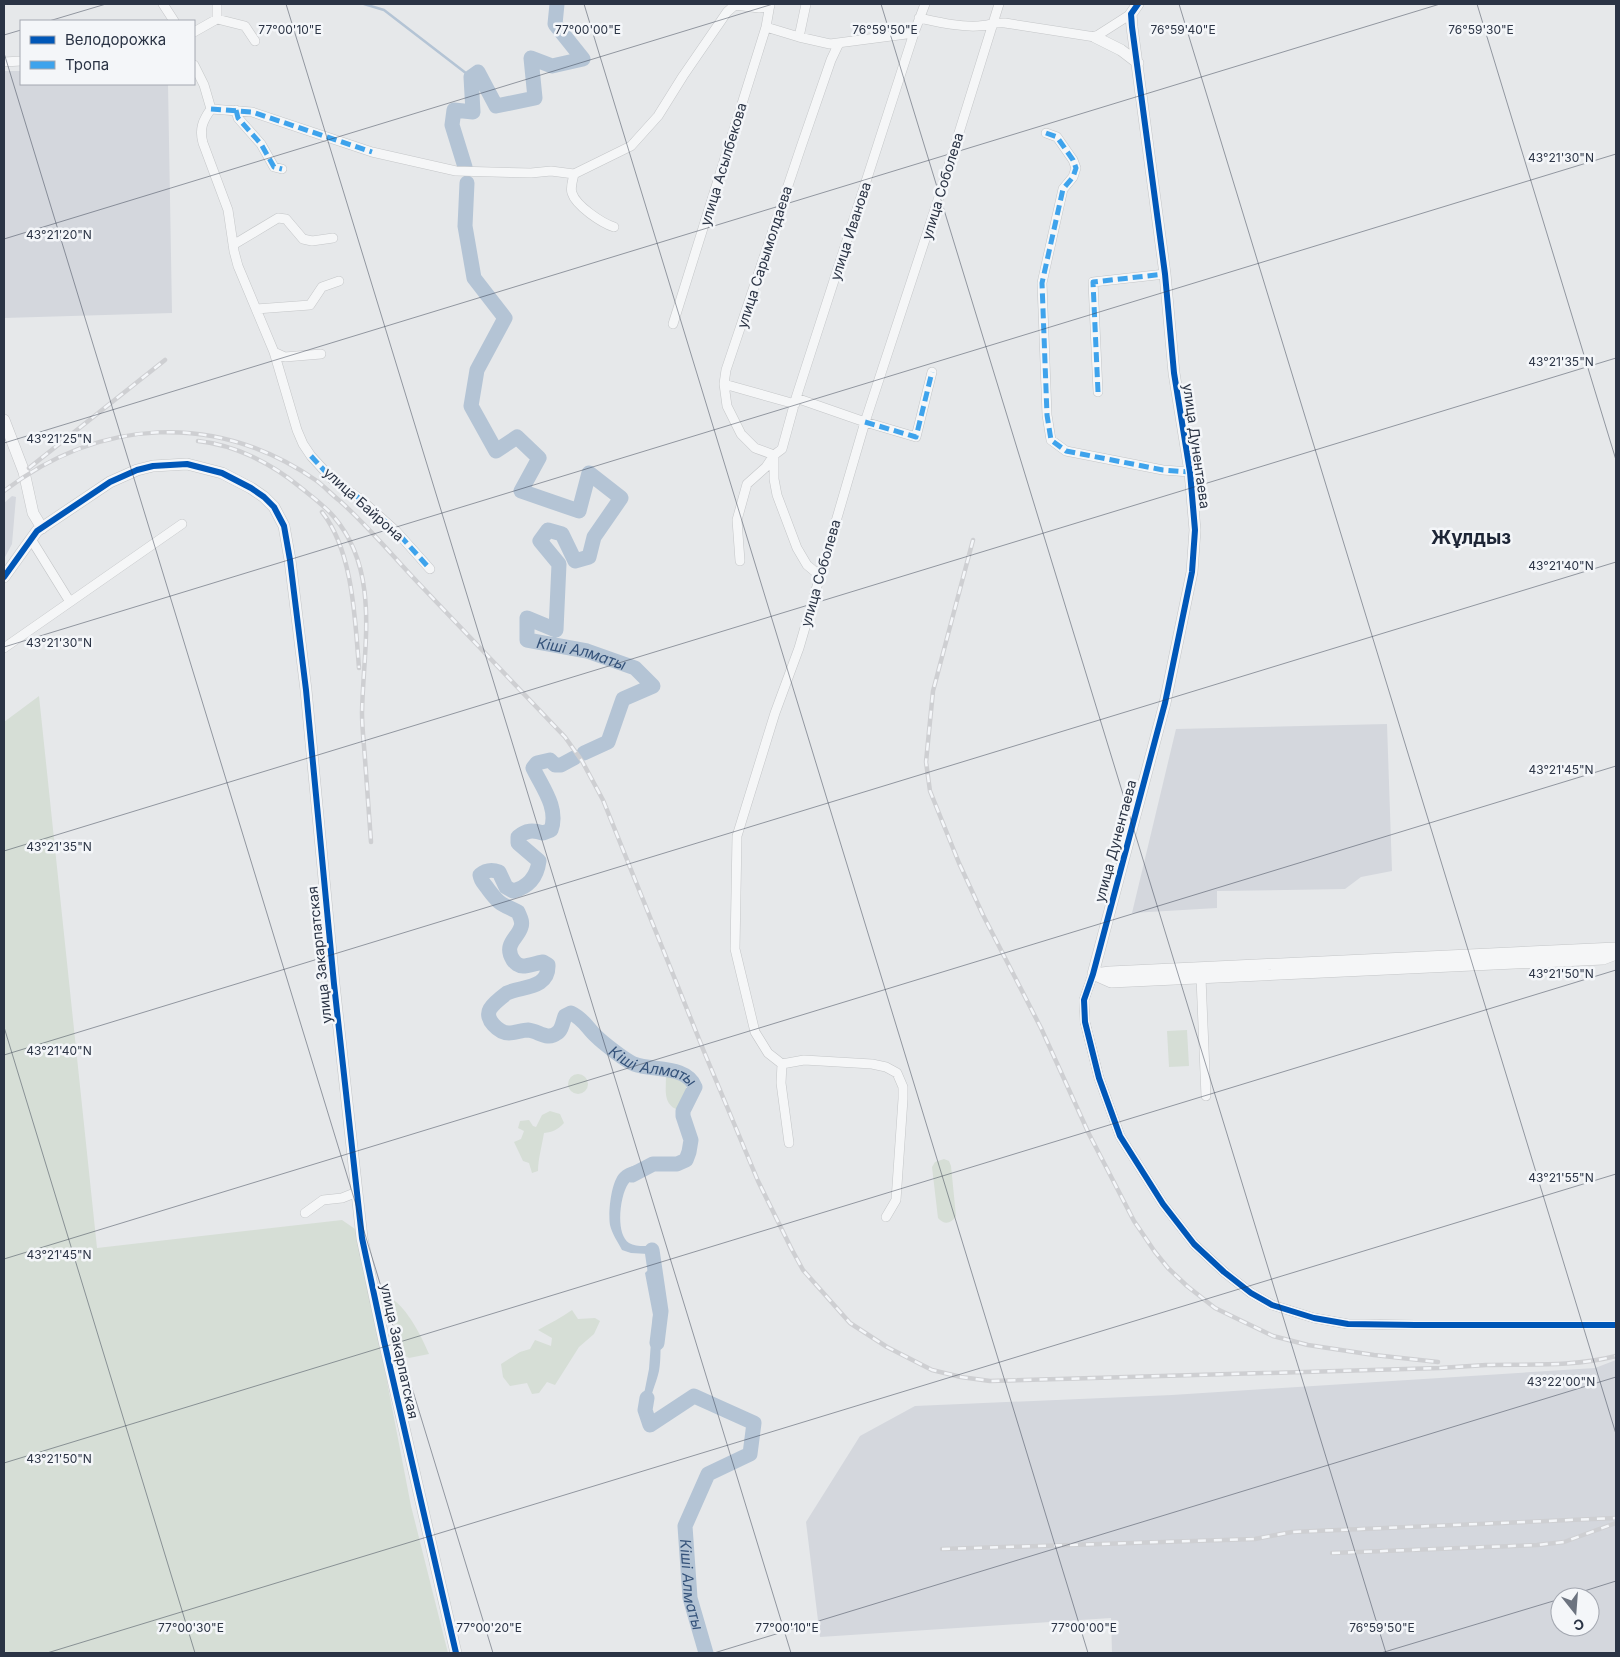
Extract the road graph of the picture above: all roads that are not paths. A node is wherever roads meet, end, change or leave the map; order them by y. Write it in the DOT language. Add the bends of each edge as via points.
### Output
graph roads {
  1 [pos="163,4"];
  2 [pos="217,4"];
  3 [pos="806,4"];
  4 [pos="924,4"];
  5 [pos="999,4"];
  6 [pos="770,5"];
  7 [pos="1135,9"];
  8 [pos="919,18"];
  9 [pos="217,19"];
  10 [pos="173,20"];
  11 [pos="992,23"];
  12 [pos="766,27"];
  13 [pos="195,31"];
  14 [pos="914,34"];
  15 [pos="799,37"];
  16 [pos="1094,37"];
  17 [pos="255,41"];
  18 [pos="839,44"];
  19 [pos="20,61"];
  20 [pos="4,62"];
  21 [pos="1138,63"];
  22 [pos="195,67"];
  23 [pos="211,108"];
  24 [pos="236,110"];
  25 [pos="1046,133"];
  26 [pos="282,169"];
  27 [pos="574,174"];
  28 [pos="614,227"];
  29 [pos="333,238"];
  30 [pos="233,245"];
  31 [pos="1165,274"];
  32 [pos="339,281"];
  33 [pos="256,309"];
  34 [pos="673,324"];
  35 [pos="274,352"];
  36 [pos="321,354"];
  37 [pos="932,372"];
  38 [pos="724,384"];
  39 [pos="1098,392"];
  40 [pos="796,401"];
  41 [pos="4,420"];
  42 [pos="865,422"];
  43 [pos="774,455"];
  44 [pos="1190,472"];
  45 [pos="182,524"];
  46 [pos="42,528"];
  47 [pos="31,539"];
  48 [pos="740,561"];
  49 [pos="430,569"];
  50 [pos="819,576"];
  51 [pos="4,577"];
  52 [pos="70,602"];
  53 [pos="4,648"];
  54 [pos="1616,948"];
  55 [pos="1616,954"];
  56 [pos="1093,974"];
  57 [pos="1201,978"];
  58 [pos="782,1064"];
  59 [pos="1206,1096"];
  60 [pos="789,1143"];
  61 [pos="357,1192"];
  62 [pos="305,1213"];
  63 [pos="886,1217"];
  64 [pos="1616,1325"];
  65 [pos="456,1653"];
  1 -- 10 [label="street"];
  2 -- 9 [label="street"];
  3 -- 15 [label="street"];
  4 -- 8 [label="street, улица Иванова"];
  5 -- 11 [label="street, улица Соболева"];
  6 -- 12 [label="street, улица Асылбекова"];
  6 -- 27 [label="street" via="759,8 735,5 727,12 658,116 631,146"];
  7 -- 16 [label="street"];
  7 -- 21 [label="street, улица Дунентаева"];
  8 -- 11 [label="street" via="979,26"];
  8 -- 14 [label="street, улица Иванова"];
  9 -- 13 [label="street"];
  9 -- 17 [label="street" via="245,26"];
  11 -- 16 [label="street"];
  11 -- 42 [label="street, улица Соболева"];
  12 -- 15 [label="street"];
  12 -- 34 [label="street, улица Асылбекова"];
  14 -- 18 [label="street"];
  14 -- 40 [label="street, улица Иванова"];
  15 -- 18 [label="street"];
  16 -- 21 [label="street" via="1121,50"];
  18 -- 38 [label="street, улица Сарымолдаева" via="830,60"];
  19 -- 20 [label="street"];
  21 -- 31 [label="street, улица Дунентаева"];
  22 -- 23 [label="street"];
  23 -- 24 [label="street"];
  23 -- 30 [label="street, улица Байрона" via="204,119 201,134 228,210"];
  24 -- 26 [label="street" via="238,118 261,144 274,167"];
  24 -- 27 [label="street" via="252,112 372,152 456,171"];
  25 -- 44 [label="street, улица Дунентаева" via="1057,137 1076,168 1063,189 1042,283 1046,415 1052,440 1066,451 1162,470"];
  27 -- 28 [label="street" via="571,192 574,198 604,223"];
  29 -- 30 [label="street" via="303,239 286,219 278,218"];
  30 -- 33 [label="street, улица Байрона"];
  31 -- 39 [label="street" via="1094,282"];
  31 -- 44 [label="street, улица Дунентаева" via="1174,373"];
  32 -- 33 [label="street" via="322,287 310,305"];
  33 -- 35 [label="street, улица Байрона"];
  35 -- 36 [label="street" via="284,357"];
  35 -- 49 [label="street, улица Байрона" via="297,430 311,456 333,480 396,531"];
  37 -- 42 [label="street" via="916,437"];
  38 -- 40 [label="street"];
  38 -- 43 [label="street, улица Сарымолдаева" via="727,406 741,434 755,448"];
  40 -- 42 [label="street"];
  40 -- 43 [label="street, улица Иванова" via="782,449"];
  41 -- 46 [label="street" via="24,472 33,514"];
  42 -- 50 [label="street, улица Соболева"];
  43 -- 48 [label="street, улица Иванова" via="747,484 737,520"];
  43 -- 50 [label="street" via="777,495 797,548 807,565"];
  44 -- 56 [label="street, улица Дунентаева" via="1195,530 1192,572 1163,710"];
  45 -- 52 [label="street"];
  46 -- 47 [label="street, улица Закарпатская"];
  46 -- 61 [label="street, улица Закарпатская" via="123,475 170,464 203,467 230,477 264,497 280,516 288,544 306,690"];
  47 -- 51 [label="street, улица Закарпатская"];
  47 -- 52 [label="street"];
  50 -- 58 [label="street, улица Соболева" via="799,648 736,836 735,949 755,1032 768,1053"];
  52 -- 53 [label="street"];
  54 -- 56 [label="street"];
  55 -- 57 [label="street" via="1603,959"];
  56 -- 57 [label="street" via="1110,982"];
  56 -- 64 [label="street" via="1084,1000 1085,1022 1099,1078 1120,1136 1163,1204 1194,1244 1251,1293 1272,1305 1348,1324"];
  57 -- 59 [label="street"];
  58 -- 60 [label="street" via="781,1084"];
  58 -- 63 [label="street" via="804,1060 872,1064 898,1073 903,1098 896,1200"];
  61 -- 62 [label="street" via="323,1200"];
  61 -- 65 [label="street, улица Закарпатская" via="362,1238 384,1341"];
}
